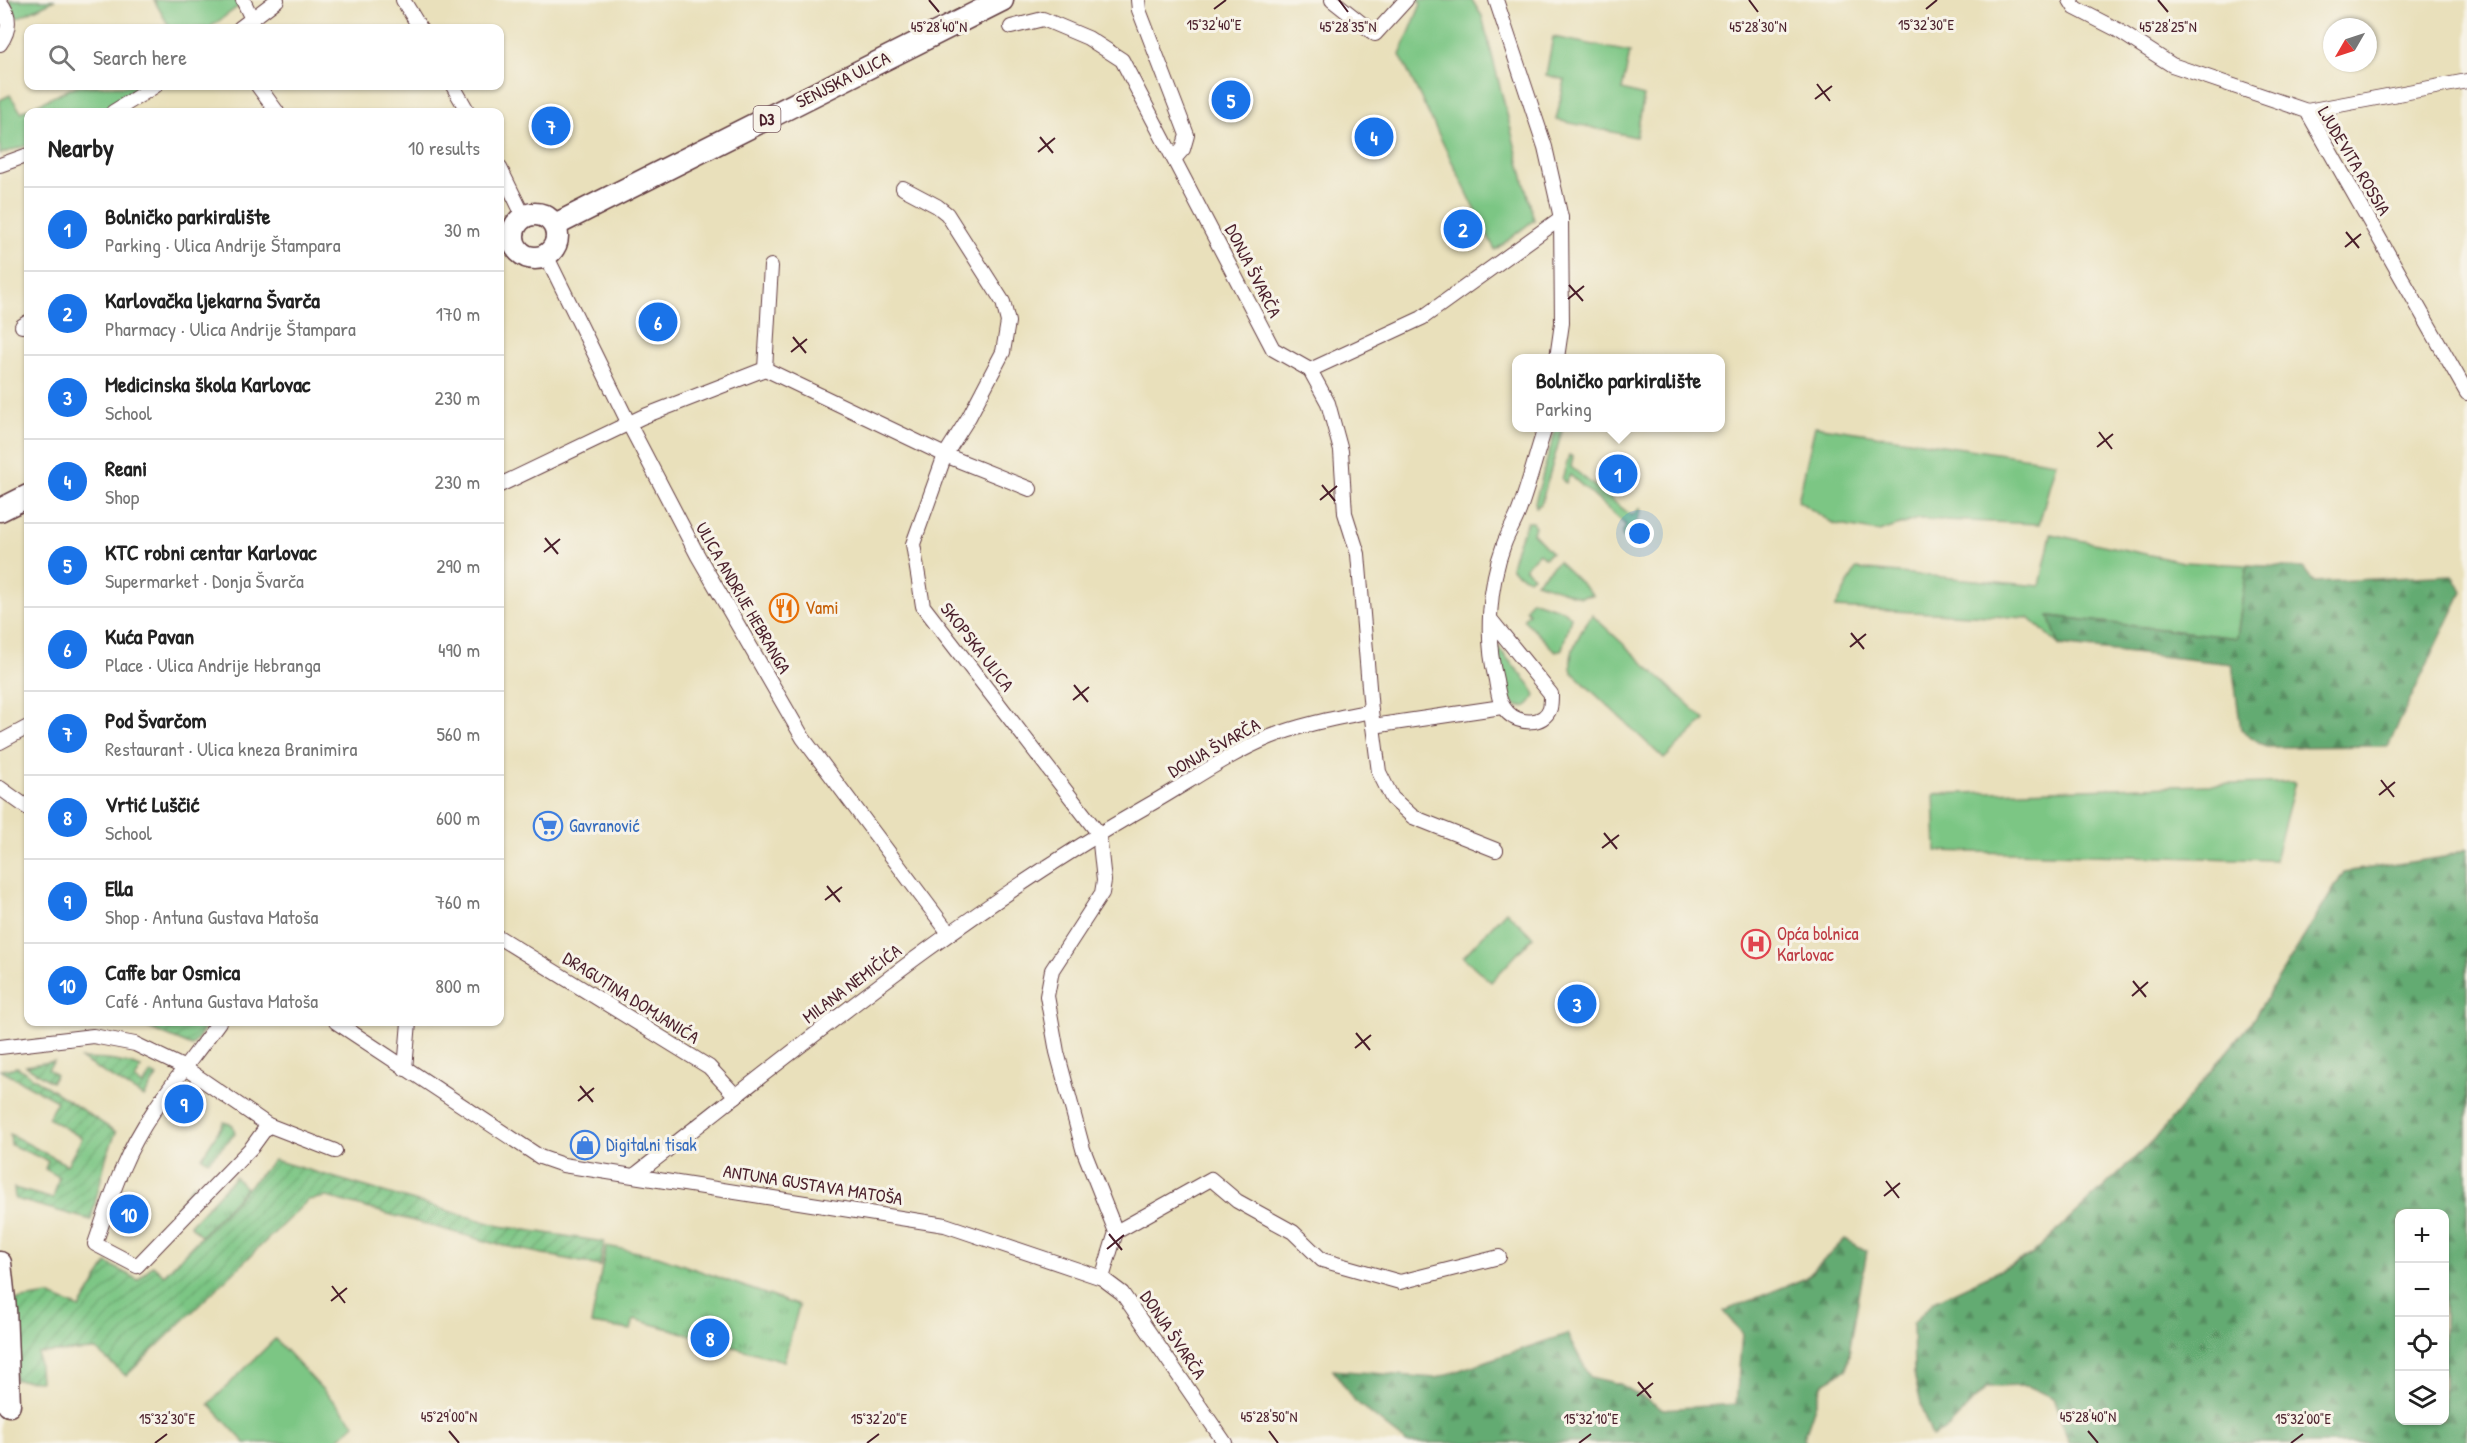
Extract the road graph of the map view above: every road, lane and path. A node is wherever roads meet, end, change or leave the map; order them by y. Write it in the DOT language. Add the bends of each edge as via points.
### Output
graph roads {
  1 [pos="243,0"];
  2 [pos="276,0"];
  3 [pos="403,0"];
  4 [pos="1002,0"];
  5 [pos="1138,0"];
  6 [pos="1332,0"];
  7 [pos="1406,0"];
  8 [pos="1496,0"];
  9 [pos="2070,0"];
  10 [pos="0,2"];
  11 [pos="252,20"];
  12 [pos="246,24"];
  13 [pos="418,24"];
  14 [pos="1011,27"];
  15 [pos="0,44"];
  16 [pos="2467,81"];
  17 [pos="149,90"];
  18 [pos="261,90"];
  19 [pos="455,90"];
  20 [pos="119,108"];
  21 [pos="274,108"];
  22 [pos="466,108"];
  23 [pos="2307,111"];
  24 [pos="24,156"];
  25 [pos="1175,158"];
  26 [pos="0,165"];
  27 [pos="504,176"];
  28 [pos="903,188"];
  29 [pos="524,216"];
  30 [pos="1561,218"];
  31 [pos="555,225"];
  32 [pos="507,250"];
  33 [pos="546,255"];
  34 [pos="771,266"];
  35 [pos="1558,354"];
  36 [pos="765,369"];
  37 [pos="1310,370"];
  38 [pos="2467,393"];
  39 [pos="629,424"];
  40 [pos="1544,432"];
  41 [pos="945,455"];
  42 [pos="504,483"];
  43 [pos="1030,489"];
  44 [pos="24,498"];
  45 [pos="0,510"];
  46 [pos="1491,620"];
  47 [pos="1502,707"];
  48 [pos="1371,711"];
  49 [pos="1373,726"];
  50 [pos="24,729"];
  51 [pos="0,742"];
  52 [pos="0,788"];
  53 [pos="24,805"];
  54 [pos="1099,834"];
  55 [pos="1496,849"];
  56 [pos="949,933"];
  57 [pos="504,940"];
  58 [pos="216,1026"];
  59 [pos="342,1026"];
  60 [pos="410,1026"];
  61 [pos="0,1047"];
  62 [pos="185,1068"];
  63 [pos="405,1069"];
  64 [pos="736,1096"];
  65 [pos="268,1125"];
  66 [pos="335,1151"];
  67 [pos="635,1175"];
  68 [pos="1116,1232"];
  69 [pos="1499,1257"];
  70 [pos="0,1263"];
  71 [pos="1102,1278"];
  72 [pos="2,1309"];
  73 [pos="9,1405"];
  74 [pos="1225,1443"];
  1 -- 11 [label="street"];
  2 -- 11 [label="street"];
  3 -- 13 [label="street"];
  4 -- 31 [label="main road, SENJSKA ULICA / D3"];
  5 -- 25 [label="street" via="1187,135"];
  6 -- 7 [label="street" via="1375,34"];
  8 -- 30 [label="street" via="1545,147"];
  9 -- 23 [label="street, LJUDEVITA ROSSIA" via="2075,8 2172,65"];
  10 -- 15 [label="street" via="8,17 8,27"];
  11 -- 12 [label="street"];
  14 -- 25 [label="street, DONJA ŠVARČA" via="1042,19 1088,38 1122,60"];
  16 -- 23 [label="street"];
  17 -- 20 [label="street"];
  18 -- 21 [label="street"];
  19 -- 22 [label="street"];
  23 -- 38 [label="street, LJUDEVITA ROSSIA"];
  24 -- 26 [label="street"];
  25 -- 37 [label="street, DONJA ŠVARČA" via="1273,349"];
  27 -- 29 [label="street"];
  28 -- 41 [label="street, SKOPSKA ULICA" via="947,214 1003,302 1008,322 1003,352"];
  29 -- 31 [label="main road" via="545,215"];
  29 -- 32 [label="main road"];
  30 -- 35 [label="street" via="1562,323"];
  30 -- 37 [label="street" via="1422,318"];
  31 -- 33 [label="main road" via="556,245"];
  32 -- 33 [label="main road" via="532,258"];
  33 -- 39 [label="street, ULICA ANDRIJE HEBRANGA"];
  34 -- 36 [label="street"];
  36 -- 39 [label="street"];
  36 -- 41 [label="street"];
  37 -- 48 [label="street" via="1328,403 1341,451 1345,513 1358,554"];
  39 -- 42 [label="street"];
  39 -- 56 [label="street, ULICA ANDRIJE HEBRANGA" via="698,556 802,738"];
  40 -- 46 [label="street" via="1519,511 1503,545"];
  41 -- 43 [label="street"];
  41 -- 54 [label="street, SKOPSKA ULICA" via="913,544 923,606"];
  44 -- 45 [label="main road"];
  46 -- 47 [label="street" via="1490,657"];
  46 -- 47 [label="street" via="1551,694 1550,709 1541,719 1514,719"];
  47 -- 49 [label="street"];
  48 -- 49 [label="street"];
  48 -- 54 [label="street, DONJA ŠVARČA" via="1310,723 1269,737"];
  49 -- 55 [label="street" via="1379,772 1392,798 1413,818"];
  50 -- 51 [label="street"];
  52 -- 53 [label="street"];
  54 -- 56 [label="street, MILANA NEMIČIĆA"];
  54 -- 68 [label="street" via="1102,893 1052,970 1047,996 1057,1052 1083,1149"];
  56 -- 64 [label="street, MILANA NEMIČIĆA"];
  57 -- 64 [label="street, DRAGUTINA DOMJANIĆA" via="709,1067"];
  58 -- 62 [label="street"];
  59 -- 63 [label="street, ANTUNA GUSTAVA MATOŠA"];
  60 -- 63 [label="street"];
  61 -- 62 [label="street" via="93,1036 135,1044"];
  62 -- 65 [label="street"];
  62 -- 65 [label="street" via="123,1166 96,1244 137,1266 252,1147"];
  63 -- 67 [label="street, ANTUNA GUSTAVA MATOŠA" via="540,1157 563,1165"];
  64 -- 67 [label="street, MILANA NEMIČIĆA"];
  65 -- 66 [label="street"];
  67 -- 71 [label="street, ANTUNA GUSTAVA MATOŠA" via="945,1225"];
  68 -- 69 [label="street" via="1211,1179 1237,1201 1293,1232 1322,1260 1400,1282"];
  68 -- 71 [label="street"];
  70 -- 72 [label="main road"];
  71 -- 74 [label="street, DONJA ŠVARČA" via="1122,1293"];
  72 -- 73 [label="main road"];
}
